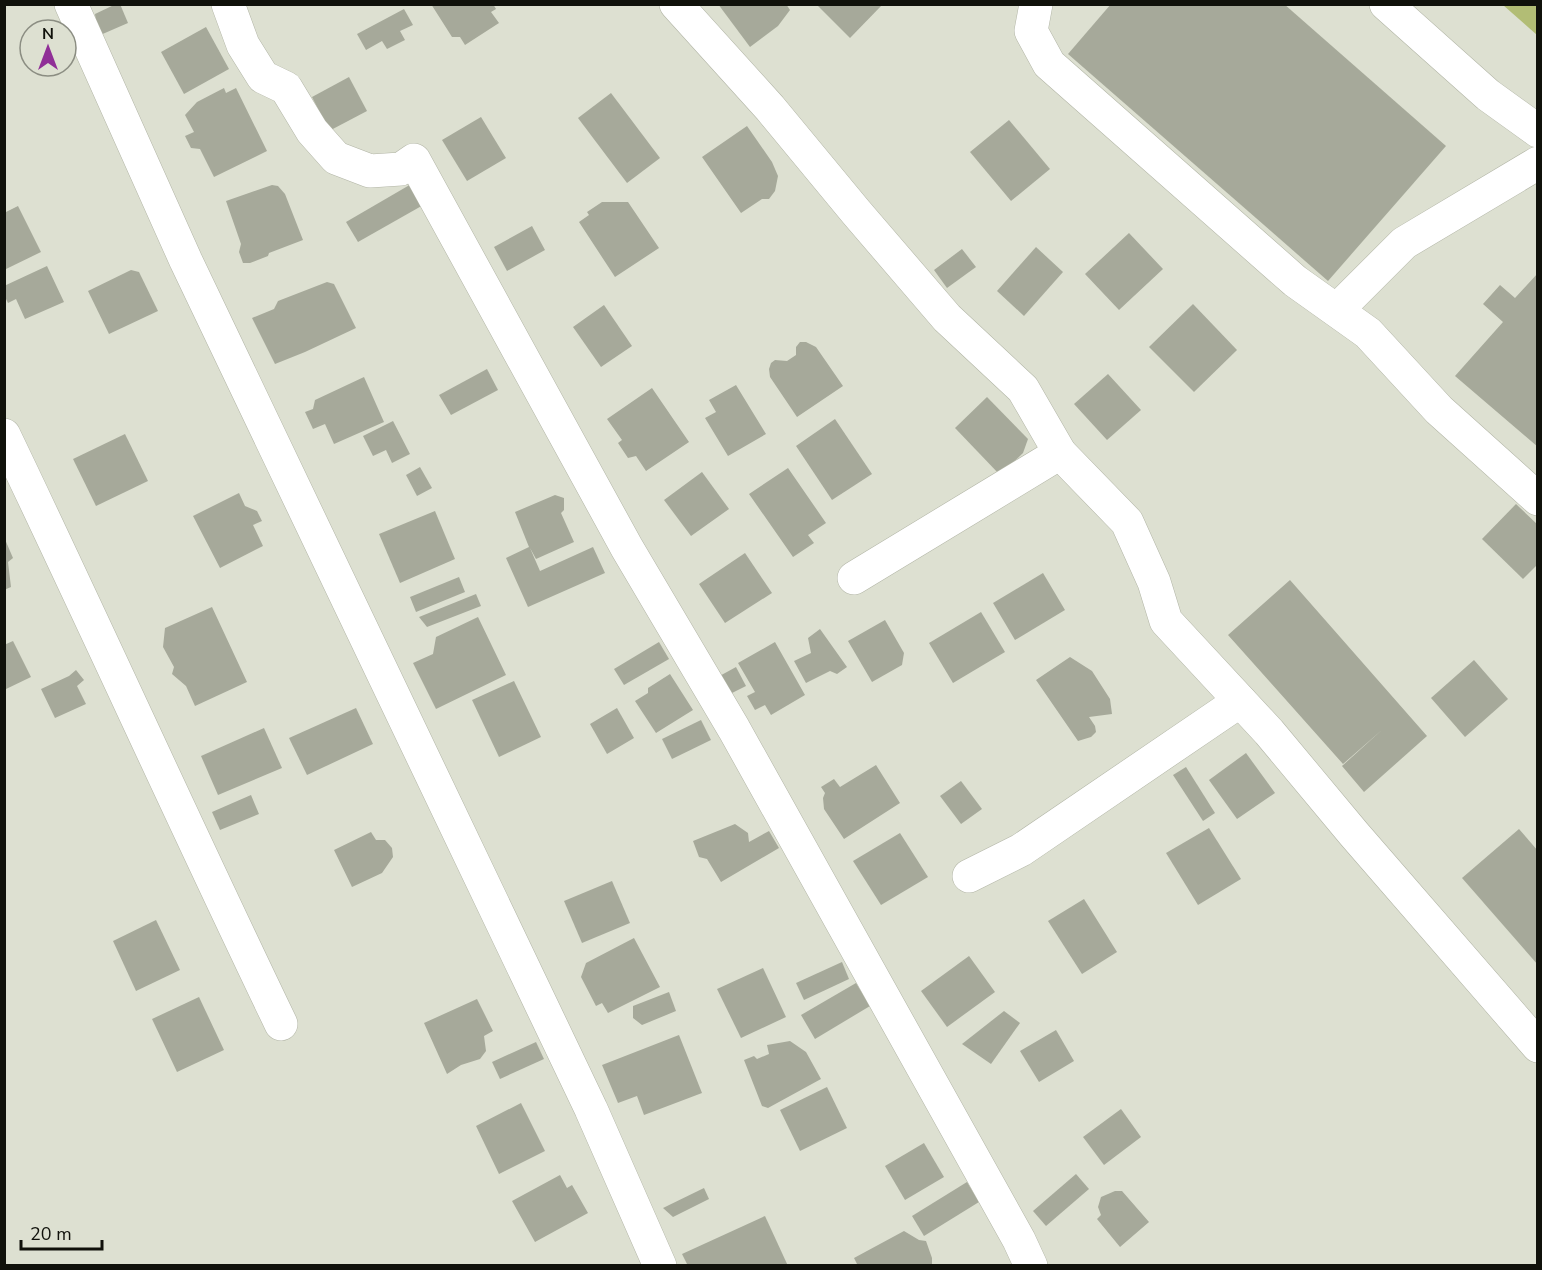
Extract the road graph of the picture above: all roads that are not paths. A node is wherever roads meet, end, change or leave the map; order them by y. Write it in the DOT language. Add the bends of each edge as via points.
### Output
graph roads {
  1 [pos="70,4"];
  2 [pos="228,4"];
  3 [pos="676,4"];
  4 [pos="1036,4"];
  5 [pos="1386,4"];
  6 [pos="1538,131"];
  7 [pos="1531,177"];
  8 [pos="1337,310"];
  9 [pos="4,435"];
  10 [pos="1060,453"];
  11 [pos="1538,499"];
  12 [pos="854,578"];
  13 [pos="1240,701"];
  14 [pos="969,876"];
  15 [pos="281,1024"];
  16 [pos="1538,1046"];
  17 [pos="660,1266"];
  18 [pos="1030,1266"];
  1 -- 17 [label="street" via="186,261 591,1109"];
  2 -- 18 [label="street" via="243,45 263,77 286,88 312,130 336,158 370,171 402,169 414,159 627,548 740,739 1019,1240"];
  3 -- 10 [label="street" via="770,108 947,318 1023,389"];
  4 -- 8 [label="street" via="1031,31 1049,64 1295,281"];
  5 -- 6 [label="street" via="1488,95"];
  7 -- 8 [label="street" via="1404,243"];
  8 -- 11 [label="street" via="1368,333 1439,410"];
  9 -- 15 [label="street"];
  10 -- 12 [label="street"];
  10 -- 13 [label="street" via="1126,522 1154,582 1166,621"];
  13 -- 14 [label="street" via="1022,850"];
  13 -- 16 [label="street"];
}
